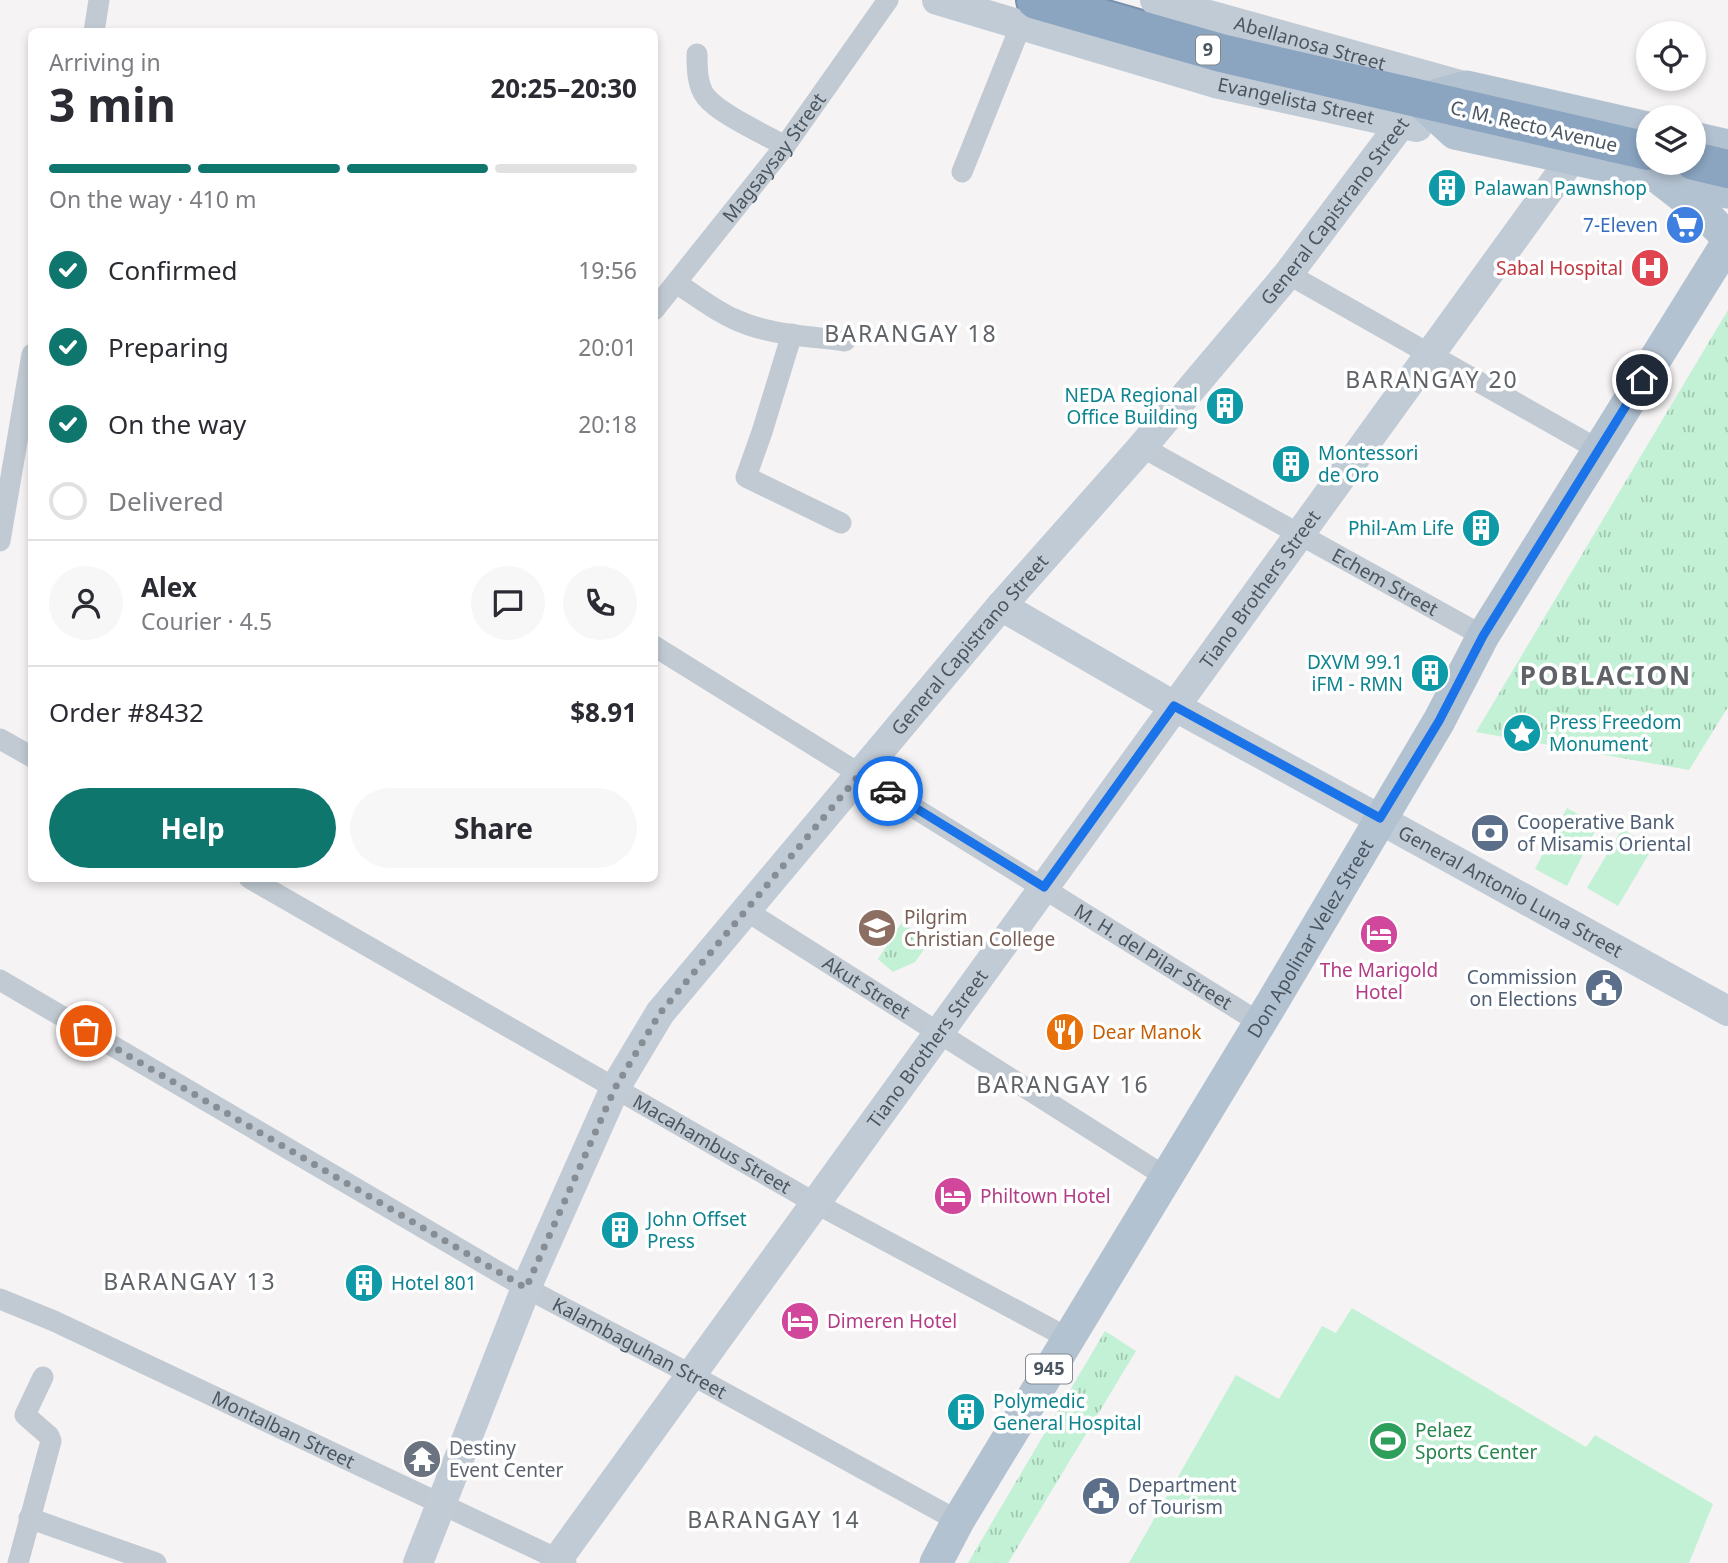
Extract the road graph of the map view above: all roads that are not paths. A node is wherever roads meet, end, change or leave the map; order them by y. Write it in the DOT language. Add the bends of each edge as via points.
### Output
graph roads {
  1 [pos="99,0"];
  2 [pos="888,0"];
  3 [pos="937,0"];
  4 [pos="1155,0"];
  5 [pos="1028,13"];
  6 [pos="95,28"];
  7 [pos="697,54"];
  8 [pos="1466,87"];
  9 [pos="1411,112"];
  10 [pos="1706,141"];
  11 [pos="785,146"];
  12 [pos="1728,146"];
  13 [pos="1636,147"];
  14 [pos="1636,150"];
  15 [pos="1636,153"];
  16 [pos="1572,158"];
  17 [pos="1706,164"];
  18 [pos="1728,169"];
  19 [pos="962,172"];
  20 [pos="1670,175"];
  21 [pos="1695,175"];
  22 [pos="1728,192"];
  23 [pos="1728,240"];
  24 [pos="1288,274"];
  25 [pos="676,283"];
  26 [pos="658,305"];
  27 [pos="792,334"];
  28 [pos="845,341"];
  29 [pos="1430,354"];
  30 [pos="28,377"];
  31 [pos="1142,447"];
  32 [pos="1599,450"];
  33 [pos="841,523"];
  34 [pos="1300,534"];
  35 [pos="0,541"];
  36 [pos="1001,606"];
  37 [pos="1483,636"];
  38 [pos="658,648"];
  39 [pos="1174,706"];
  40 [pos="0,739"];
  41 [pos="28,755"];
  42 [pos="860,774"];
  43 [pos="1380,818"];
  44 [pos="279,887"];
  45 [pos="1044,887"];
  46 [pos="744,910"];
  47 [pos="0,980"];
  48 [pos="1728,1011"];
  49 [pos="1260,1023"];
  50 [pos="938,1033"];
  51 [pos="615,1088"];
  52 [pos="1166,1177"];
  53 [pos="815,1203"];
  54 [pos="526,1288"];
  55 [pos="0,1299"];
  56 [pos="1068,1338"];
  57 [pos="690,1374"];
  58 [pos="43,1377"];
  59 [pos="442,1505"];
  60 [pos="29,1518"];
  61 [pos="958,1521"];
  62 [pos="559,1561"];
  63 [pos="18,1563"];
  64 [pos="156,1563"];
  65 [pos="418,1563"];
  66 [pos="936,1563"];
  1 -- 6 [label="street"];
  2 -- 11 [label="street, Magsaysay Street"];
  3 -- 5 [label="street"];
  4 -- 8 [label="street, Abellanosa Street"];
  5 -- 9 [label="highway, C. M. Recto Avenue / 9" via="1221,53"];
  5 -- 19 [label="street"];
  7 -- 11 [label="street" via="706,96"];
  8 -- 9 [label="main road, C. M. Recto Avenue / 9"];
  8 -- 13 [label="main road, C. M. Recto Avenue / 9"];
  9 -- 14 [label="highway, C. M. Recto Avenue / 9"];
  9 -- 16 [label="main road, C. M. Recto Avenue / 9" via="1455,133"];
  9 -- 24 [label="street, General Capistrano Street"];
  10 -- 12 [label="main road"];
  11 -- 25 [label="street, Magsaysay Street"];
  15 -- 16 [label="main road, C. M. Recto Avenue / 9"];
  16 -- 29 [label="street, Tiano Brothers Street"];
  17 -- 18 [label="highway"];
  20 -- 23 [label="main road"];
  21 -- 22 [label="main road, C. M. Recto Avenue / 9"];
  23 -- 32 [label="main road, Don Apolinar Velez Street / 945"];
  24 -- 29 [label="street"];
  24 -- 31 [label="street, General Capistrano Street"];
  25 -- 26 [label="street, Magsaysay Street"];
  25 -- 27 [label="street" via="732,318"];
  27 -- 28 [label="street"];
  27 -- 33 [label="street" via="746,477"];
  29 -- 32 [label="street"];
  29 -- 34 [label="street, Tiano Brothers Street"];
  30 -- 35 [label="street"];
  31 -- 34 [label="street, Echem Street"];
  31 -- 36 [label="street, General Capistrano Street"];
  32 -- 37 [label="main road, Don Apolinar Velez Street / 945"];
  34 -- 37 [label="street, Echem Street"];
  34 -- 39 [label="street, Tiano Brothers Street"];
  36 -- 39 [label="street, General Antonio Luna Street"];
  36 -- 42 [label="street, General Capistrano Street"];
  37 -- 43 [label="main road, Don Apolinar Velez Street / 945" via="1439,721"];
  38 -- 42 [label="street, M. H. del Pilar Street"];
  39 -- 43 [label="street, General Antonio Luna Street"];
  39 -- 45 [label="street, Tiano Brothers Street"];
  40 -- 41 [label="street"];
  42 -- 45 [label="street, M. H. del Pilar Street"];
  42 -- 46 [label="street, General Capistrano Street"];
  43 -- 48 [label="street, General Antonio Luna Street"];
  43 -- 49 [label="main road, Don Apolinar Velez Street / 945"];
  44 -- 51 [label="street, Macahambus Street"];
  45 -- 49 [label="street, M. H. del Pilar Street"];
  45 -- 50 [label="street, Tiano Brothers Street"];
  46 -- 50 [label="street, Akut Street"];
  46 -- 51 [label="street, General Capistrano Street" via="660,1013"];
  47 -- 54 [label="street, Kalambaguhan Street"];
  49 -- 52 [label="main road, Don Apolinar Velez Street / 945"];
  50 -- 52 [label="street, Akut Street"];
  50 -- 53 [label="street, Tiano Brothers Street"];
  51 -- 53 [label="street, Macahambus Street"];
  51 -- 54 [label="street, General Capistrano Street"];
  52 -- 56 [label="main road, Don Apolinar Velez Street / 945"];
  53 -- 56 [label="street, Macahambus Street"];
  53 -- 57 [label="street, Tiano Brothers Street"];
  54 -- 57 [label="street, Kalambaguhan Street"];
  54 -- 59 [label="street, General Capistrano Street"];
  55 -- 59 [label="street, Montalban Street"];
  56 -- 61 [label="main road, Don Apolinar Velez Street / 945"];
  57 -- 61 [label="street, Kalambaguhan Street"];
  57 -- 62 [label="street, Tiano Brothers Street"];
  58 -- 60 [label="street" via="25,1415 51,1441"];
  59 -- 62 [label="street, Montalban Street"];
  59 -- 65 [label="street, General Capistrano Street"];
  60 -- 63 [label="street"];
  60 -- 64 [label="street"];
  61 -- 66 [label="main road, Don Apolinar Velez Street / 945"];
}
